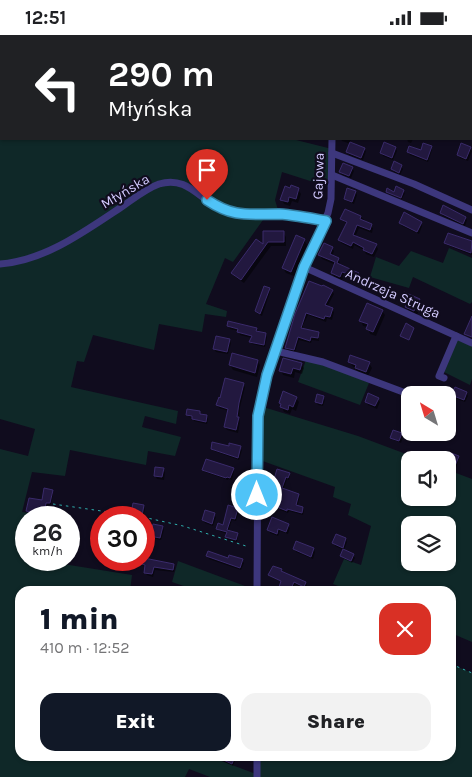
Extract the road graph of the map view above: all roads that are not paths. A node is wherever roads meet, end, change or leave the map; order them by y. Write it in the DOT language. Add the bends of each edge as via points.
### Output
graph roads {
  1 [pos="332,140"];
  2 [pos="332,153"];
  3 [pos="332,175"];
  4 [pos="472,210"];
  5 [pos="326,221"];
  6 [pos="472,233"];
  7 [pos="0,264"];
  8 [pos="304,267"];
  9 [pos="456,336"];
  10 [pos="472,343"];
  11 [pos="276,351"];
  12 [pos="444,378"];
  13 [pos="401,391"];
  14 [pos="257,586"];
  15 [pos="257,761"];
  16 [pos="256,777"];
  1 -- 2 [label="street, Gajowa"];
  2 -- 3 [label="street, Gajowa"];
  2 -- 4 [label="street"];
  3 -- 5 [label="street, Gajowa"];
  3 -- 6 [label="street"];
  5 -- 7 [label="street, Młyńska" via="295,215 240,214 221,209 184,184 170,182 147,190 62,243 31,258"];
  5 -- 8 [label="street, Gajowa"];
  8 -- 9 [label="street, Andrzeja Struga"];
  8 -- 11 [label="street, Gajowa"];
  9 -- 10 [label="street, Andrzeja Struga"];
  9 -- 12 [label="street" via="439,376"];
  11 -- 13 [label="street" via="323,362"];
  11 -- 14 [label="street, Gajowa" via="258,416"];
  15 -- 16 [label="street"];
}
